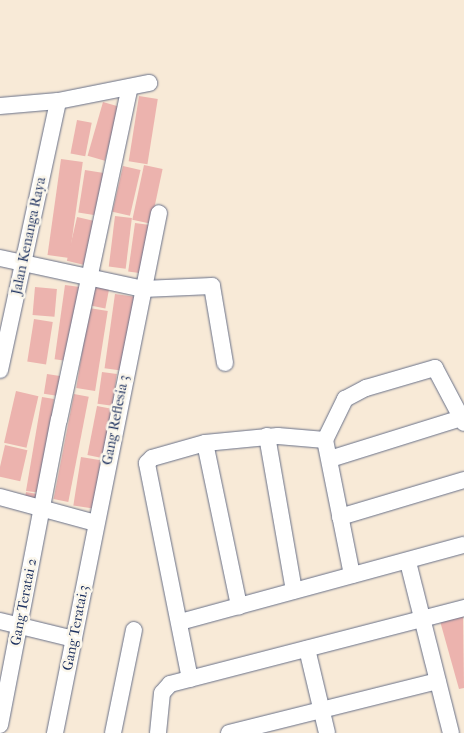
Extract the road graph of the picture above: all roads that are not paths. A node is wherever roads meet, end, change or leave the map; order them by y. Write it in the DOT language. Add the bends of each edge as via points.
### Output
graph roads {
  1 [pos="149,82"];
  2 [pos="130,87"];
  3 [pos="58,101"];
  4 [pos="0,106"];
  5 [pos="159,213"];
  6 [pos="0,258"];
  7 [pos="24,264"];
  8 [pos="89,276"];
  9 [pos="143,288"];
  10 [pos="225,363"];
  11 [pos="0,370"];
  12 [pos="463,421"];
  13 [pos="266,436"];
  14 [pos="325,440"];
  15 [pos="205,444"];
  16 [pos="330,459"];
  17 [pos="464,480"];
  18 [pos="0,497"];
  19 [pos="43,509"];
  20 [pos="340,517"];
  21 [pos="96,523"];
  22 [pos="464,545"];
  23 [pos="408,562"];
  24 [pos="352,575"];
  25 [pos="294,591"];
  26 [pos="239,606"];
  27 [pos="464,608"];
  28 [pos="424,619"];
  29 [pos="0,621"];
  30 [pos="180,622"];
  31 [pos="19,624"];
  32 [pos="134,630"];
  33 [pos="74,638"];
  34 [pos="307,649"];
  35 [pos="190,679"];
  36 [pos="438,681"];
  37 [pos="322,710"];
  38 [pos="0,725"];
  39 [pos="55,733"];
  40 [pos="113,733"];
  41 [pos="158,733"];
  42 [pos="229,733"];
  43 [pos="327,733"];
  44 [pos="451,733"];
  1 -- 2 [label="street"];
  2 -- 3 [label="street"];
  2 -- 8 [label="street, Gang Teratai 2"];
  3 -- 4 [label="street"];
  3 -- 7 [label="street, Jalan Kenanga Raya"];
  5 -- 9 [label="street, Gang Reflesia 3"];
  6 -- 7 [label="street"];
  7 -- 8 [label="street"];
  7 -- 11 [label="street, Jalan Kenanga Raya"];
  8 -- 9 [label="street"];
  8 -- 19 [label="street, Gang Teratai 2"];
  9 -- 10 [label="street" via="212,286"];
  9 -- 21 [label="street, Gang Reflesia 3"];
  12 -- 14 [label="street" via="440,372 427,368 354,392 345,400"];
  12 -- 16 [label="street"];
  13 -- 14 [label="street"];
  13 -- 15 [label="street"];
  13 -- 25 [label="street"];
  14 -- 16 [label="street"];
  15 -- 26 [label="street"];
  15 -- 30 [label="street" via="157,456 147,463"];
  16 -- 20 [label="street"];
  17 -- 20 [label="street"];
  18 -- 19 [label="street"];
  19 -- 21 [label="street"];
  19 -- 31 [label="street, Gang Teratai 2"];
  20 -- 24 [label="street"];
  21 -- 33 [label="street, Gang Teratai.3"];
  22 -- 23 [label="street"];
  23 -- 24 [label="street"];
  23 -- 28 [label="street"];
  24 -- 25 [label="street"];
  25 -- 26 [label="street"];
  26 -- 30 [label="street"];
  27 -- 28 [label="street"];
  28 -- 34 [label="street"];
  28 -- 36 [label="street"];
  29 -- 31 [label="street"];
  30 -- 35 [label="street"];
  31 -- 33 [label="street"];
  31 -- 38 [label="street, Gang Teratai 2"];
  32 -- 40 [label="street"];
  33 -- 39 [label="street, Gang Teratai.3"];
  34 -- 35 [label="street"];
  34 -- 37 [label="street"];
  35 -- 41 [label="street" via="170,684 162,694"];
  36 -- 37 [label="street"];
  36 -- 44 [label="street"];
  37 -- 42 [label="street"];
  37 -- 43 [label="street"];
}
